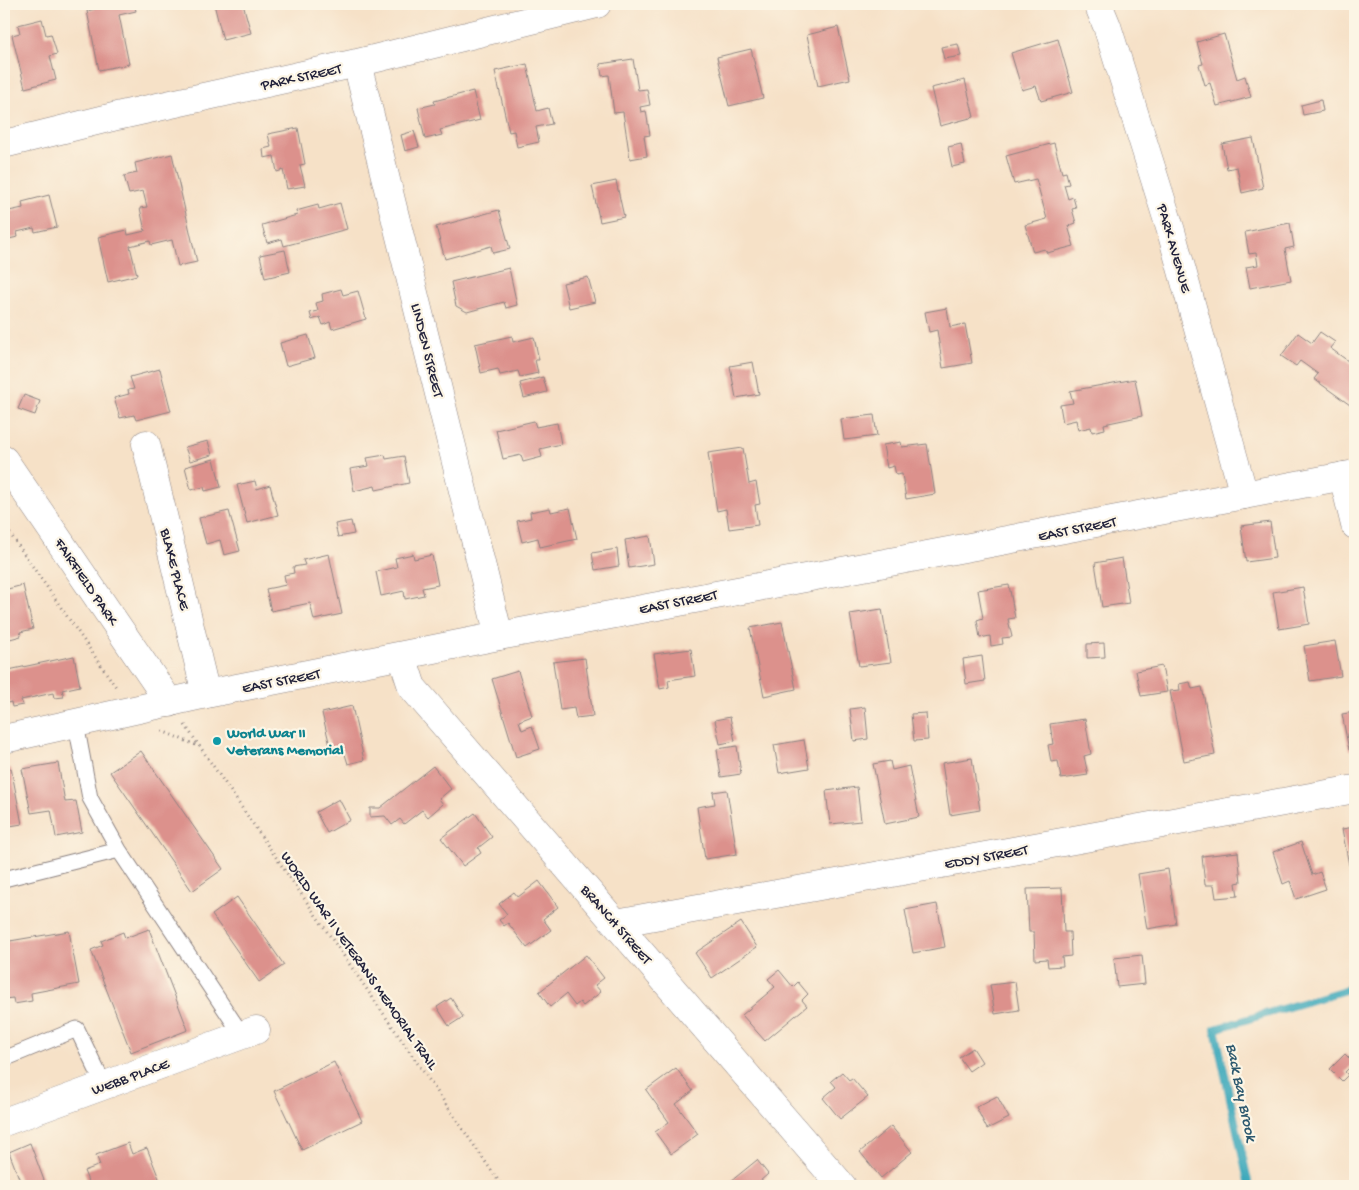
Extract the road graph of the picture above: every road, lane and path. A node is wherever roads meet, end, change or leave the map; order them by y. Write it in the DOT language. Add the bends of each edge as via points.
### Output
graph roads {
  1 [pos="597,4"];
  2 [pos="1098,4"];
  3 [pos="357,63"];
  4 [pos="4,144"];
  5 [pos="146,444"];
  6 [pos="8,474"];
  7 [pos="1349,475"];
  8 [pos="1244,495"];
  9 [pos="4,525"];
  10 [pos="1355,525"];
  11 [pos="499,636"];
  12 [pos="402,656"];
  13 [pos="206,694"];
  14 [pos="133,711"];
  15 [pos="177,713"];
  16 [pos="76,724"];
  17 [pos="4,740"];
  18 [pos="1355,789"];
  19 [pos="119,850"];
  20 [pos="4,879"];
  21 [pos="616,923"];
  22 [pos="249,1033"];
  23 [pos="4,1059"];
  24 [pos="104,1085"];
  25 [pos="4,1122"];
  26 [pos="502,1186"];
  27 [pos="842,1186"];
  1 -- 3 [label="street, PARK STREET"];
  2 -- 8 [label="street, PARK AVENUE" via="1171,231"];
  3 -- 4 [label="street, PARK STREET"];
  3 -- 11 [label="street, LINDEN STREET"];
  5 -- 13 [label="street, BLAKE PLACE"];
  6 -- 15 [label="street, FAIRFIELD PARK"];
  7 -- 8 [label="street, EAST STREET"];
  7 -- 10 [label="street"];
  8 -- 11 [label="street, EAST STREET"];
  9 -- 14 [label="path"];
  11 -- 12 [label="street, EAST STREET"];
  12 -- 13 [label="street, EAST STREET"];
  12 -- 21 [label="street, BRANCH STREET" via="412,687"];
  13 -- 15 [label="street, EAST STREET"];
  14 -- 15 [label="street, EAST STREET"];
  14 -- 16 [label="street, EAST STREET"];
  15 -- 26 [label="path, WORLD WAR II VETERANS MEMORIAL TRAIL"];
  16 -- 17 [label="street, EAST STREET"];
  16 -- 19 [label="lane" via="90,798"];
  18 -- 21 [label="street, EDDY STREET"];
  19 -- 20 [label="lane"];
  19 -- 22 [label="lane"];
  21 -- 27 [label="street, BRANCH STREET"];
  22 -- 24 [label="street, WEBB PLACE"];
  23 -- 24 [label="lane" via="77,1029"];
  24 -- 25 [label="street, WEBB PLACE"];
}
